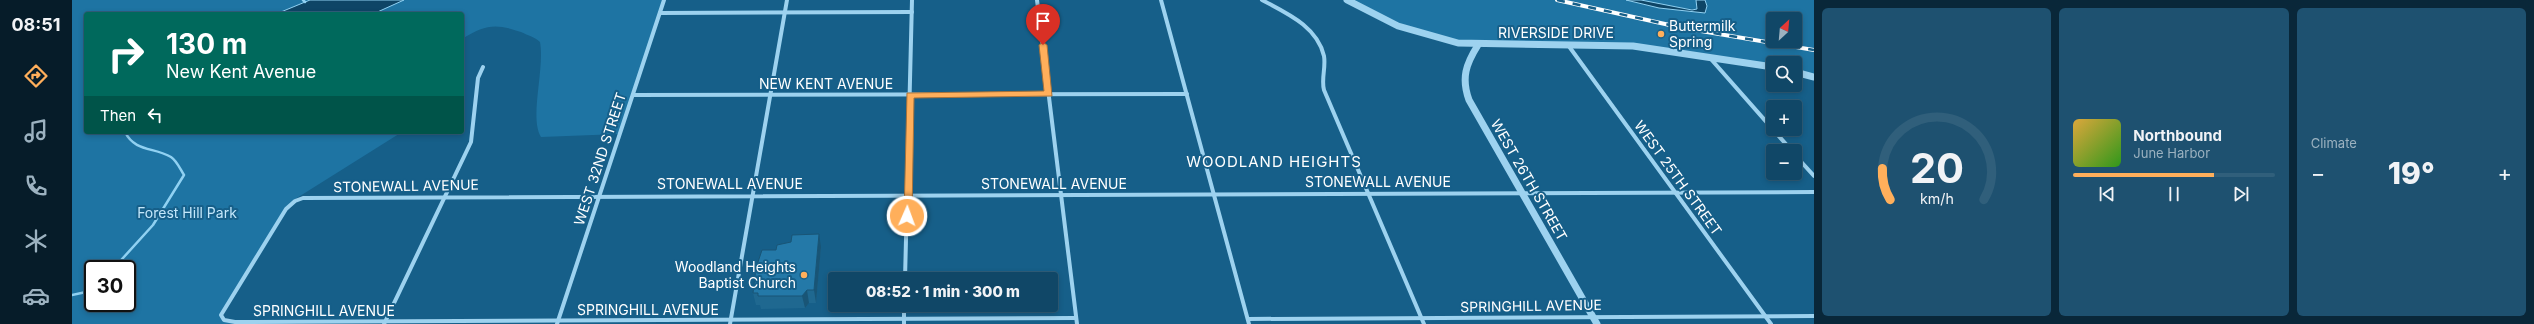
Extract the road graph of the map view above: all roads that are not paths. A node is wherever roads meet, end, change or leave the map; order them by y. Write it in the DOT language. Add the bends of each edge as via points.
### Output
graph roads {
  1 [pos="664,0"];
  2 [pos="786,0"];
  3 [pos="912,0"];
  4 [pos="1037,0"];
  5 [pos="1161,0"];
  6 [pos="1262,0"];
  7 [pos="1347,0"];
  8 [pos="784,12"];
  9 [pos="912,12"];
  10 [pos="660,13"];
  11 [pos="1478,45"];
  12 [pos="1568,45"];
  13 [pos="1709,57"];
  14 [pos="1766,66"];
  15 [pos="483,67"];
  16 [pos="1802,74"];
  17 [pos="1814,77"];
  18 [pos="1049,94"];
  19 [pos="1187,94"];
  20 [pos="633,95"];
  21 [pos="771,95"];
  22 [pos="910,95"];
  23 [pos="1786,144"];
  24 [pos="1802,163"];
  25 [pos="1814,176"];
  26 [pos="1675,192"];
  27 [pos="1814,192"];
  28 [pos="1521,193"];
  29 [pos="1214,194"];
  30 [pos="1369,194"];
  31 [pos="908,195"];
  32 [pos="1062,195"];
  33 [pos="600,196"];
  34 [pos="753,196"];
  35 [pos="444,197"];
  36 [pos="905,272"];
  37 [pos="1765,316"];
  38 [pos="1814,316"];
  39 [pos="221,318"];
  40 [pos="1076,318"];
  41 [pos="1423,321"];
  42 [pos="1595,321"];
  43 [pos="904,322"];
  44 [pos="1248,322"];
  45 [pos="384,323"];
  46 [pos="557,323"];
  47 [pos="730,323"];
  48 [pos="1077,324"];
  49 [pos="1771,324"];
  1 -- 10 [label="street, WEST 32ND STREET"];
  2 -- 8 [label="street"];
  3 -- 9 [label="street"];
  4 -- 18 [label="street"];
  5 -- 19 [label="street"];
  6 -- 30 [label="street" via="1302,24 1317,40 1324,58 1321,80 1324,90"];
  7 -- 11 [label="street, RIVERSIDE DRIVE" via="1409,30 1440,39"];
  8 -- 9 [label="street"];
  8 -- 10 [label="street"];
  8 -- 21 [label="street"];
  9 -- 22 [label="street"];
  10 -- 20 [label="street, WEST 32ND STREET"];
  11 -- 12 [label="street, RIVERSIDE DRIVE"];
  11 -- 28 [label="street, WEST 26TH STREET" via="1464,69 1465,89"];
  12 -- 13 [label="street, RIVERSIDE DRIVE" via="1633,46"];
  12 -- 26 [label="street, WEST 25TH STREET"];
  13 -- 14 [label="street, RIVERSIDE DRIVE"];
  13 -- 23 [label="street"];
  15 -- 35 [label="street" via="478,78 471,142"];
  16 -- 17 [label="street"];
  18 -- 19 [label="street, NEW KENT AVENUE"];
  18 -- 22 [label="street, NEW KENT AVENUE"];
  18 -- 32 [label="street"];
  19 -- 29 [label="street"];
  20 -- 21 [label="street, NEW KENT AVENUE"];
  20 -- 33 [label="street, WEST 32ND STREET"];
  21 -- 22 [label="street, NEW KENT AVENUE"];
  21 -- 34 [label="street"];
  22 -- 31 [label="street"];
  24 -- 25 [label="street"];
  26 -- 27 [label="street, STONEWALL AVENUE"];
  26 -- 28 [label="street, STONEWALL AVENUE"];
  26 -- 37 [label="street, WEST 25TH STREET"];
  28 -- 30 [label="street, STONEWALL AVENUE"];
  28 -- 42 [label="street, WEST 26TH STREET"];
  29 -- 30 [label="street, STONEWALL AVENUE"];
  29 -- 32 [label="street, STONEWALL AVENUE"];
  29 -- 44 [label="street"];
  30 -- 41 [label="street"];
  31 -- 32 [label="street, STONEWALL AVENUE"];
  31 -- 34 [label="street, STONEWALL AVENUE"];
  31 -- 36 [label="street"];
  32 -- 40 [label="street"];
  33 -- 34 [label="street, STONEWALL AVENUE"];
  33 -- 35 [label="street, STONEWALL AVENUE"];
  33 -- 46 [label="street, WEST 32ND STREET"];
  34 -- 47 [label="street"];
  35 -- 39 [label="street, STONEWALL AVENUE" via="306,198 295,201 286,209 224,306"];
  35 -- 45 [label="street"];
  37 -- 38 [label="street, SPRINGHILL AVENUE"];
  37 -- 42 [label="street, SPRINGHILL AVENUE"];
  37 -- 49 [label="street, WEST 25TH STREET"];
  39 -- 45 [label="street, SPRINGHILL AVENUE" via="235,322"];
  40 -- 43 [label="street, SPRINGHILL AVENUE"];
  40 -- 48 [label="street"];
  41 -- 42 [label="street, SPRINGHILL AVENUE"];
  41 -- 44 [label="street, SPRINGHILL AVENUE"];
  43 -- 47 [label="street, SPRINGHILL AVENUE"];
  45 -- 46 [label="street, SPRINGHILL AVENUE"];
  46 -- 47 [label="street, SPRINGHILL AVENUE"];
}
